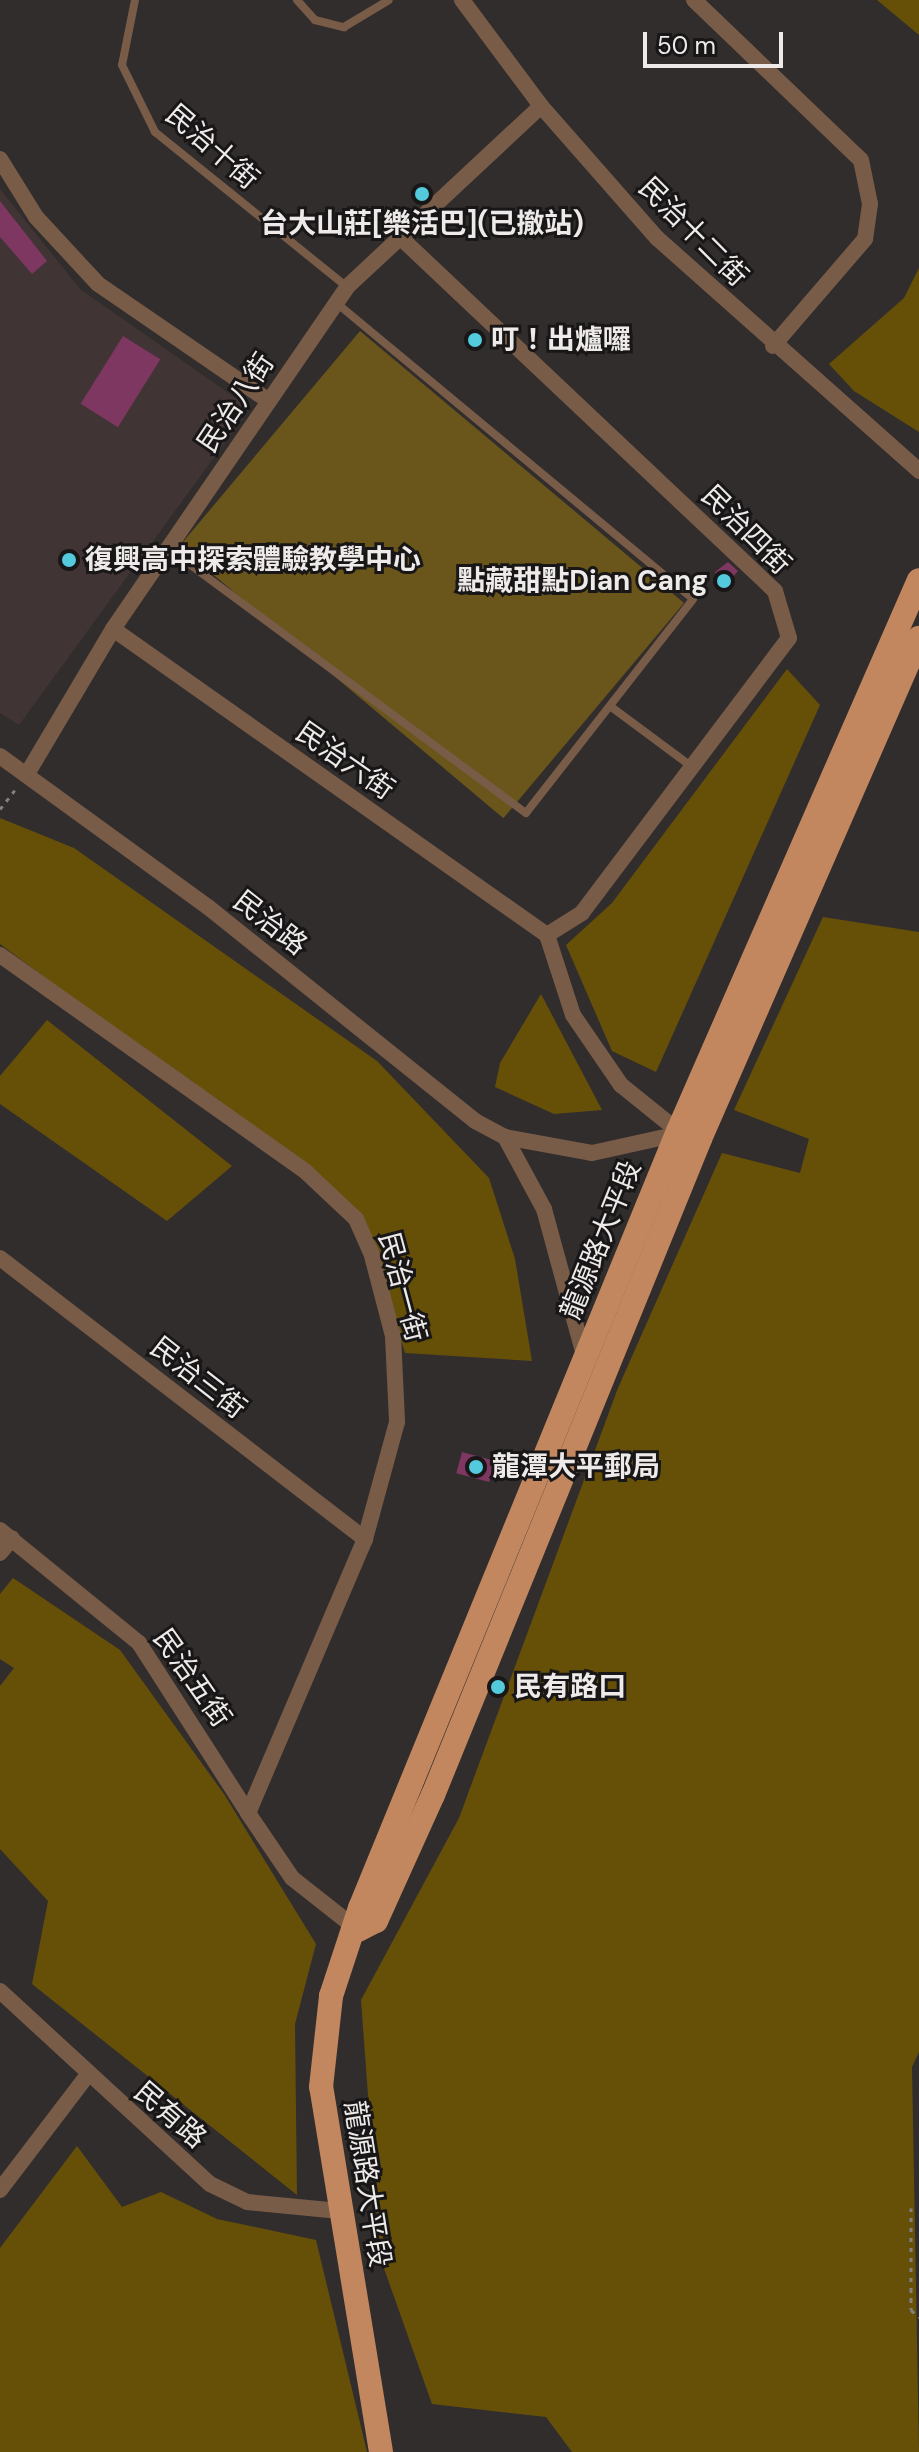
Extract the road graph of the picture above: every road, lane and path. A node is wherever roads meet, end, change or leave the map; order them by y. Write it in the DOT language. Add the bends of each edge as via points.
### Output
graph roads {
  1 [pos="135,0"];
  2 [pos="297,0"];
  3 [pos="389,0"];
  4 [pos="462,0"];
  5 [pos="694,0"];
  6 [pos="541,106"];
  7 [pos="0,159"];
  8 [pos="4,180"];
  9 [pos="402,239"];
  10 [pos="347,287"];
  11 [pos="337,302"];
  12 [pos="773,346"];
  13 [pos="269,401"];
  14 [pos="919,471"];
  15 [pos="168,548"];
  16 [pos="919,580"];
  17 [pos="113,629"];
  18 [pos="919,638"];
  19 [pos="610,706"];
  20 [pos="0,756"];
  21 [pos="692,767"];
  22 [pos="27,774"];
  23 [pos="0,809"];
  24 [pos="547,935"];
  25 [pos="0,955"];
  26 [pos="689,1135"];
  27 [pos="505,1137"];
  28 [pos="0,1258"];
  29 [pos="595,1364"];
  30 [pos="6,1534"];
  31 [pos="365,1539"];
  32 [pos="0,1553"];
  33 [pos="248,1813"];
  34 [pos="358,1930"];
  35 [pos="0,1991"];
  36 [pos="87,2076"];
  37 [pos="0,2190"];
  38 [pos="911,2208"];
  39 [pos="340,2211"];
  40 [pos="919,2317"];
  41 [pos="381,2452"];
  1 -- 10 [label="lane, 民治十街" via="122,65 155,132"];
  2 -- 3 [label="lane" via="315,20 344,27"];
  4 -- 6 [label="street, 民治十二街"];
  5 -- 12 [label="street" via="861,160 870,204 865,239"];
  6 -- 9 [label="street, 民治八街" via="517,121"];
  6 -- 12 [label="street, 民治十二街" via="657,238"];
  7 -- 8 [label="street"];
  8 -- 13 [label="street" via="98,284"];
  9 -- 10 [label="street, 民治八街"];
  9 -- 21 [label="street, 民治四街" via="775,591 789,638"];
  10 -- 11 [label="street, 民治八街"];
  11 -- 13 [label="street, 民治八街"];
  11 -- 19 [label="lane" via="693,599"];
  12 -- 14 [label="street, 民治十二街"];
  13 -- 15 [label="street, 民治八街"];
  15 -- 17 [label="street, 民治八街"];
  15 -- 19 [label="lane" via="526,813"];
  16 -- 26 [label="main road, 龍源路大平段"];
  17 -- 22 [label="street, 民治八街"];
  17 -- 24 [label="street, 民治六街"];
  18 -- 26 [label="main road, 龍源路大平段"];
  19 -- 21 [label="lane"];
  20 -- 22 [label="street, 民治路"];
  21 -- 24 [label="street, 民治四街" via="582,913"];
  22 -- 23 [label="path"];
  22 -- 27 [label="street, 民治路"];
  24 -- 26 [label="street" via="573,1015 621,1085"];
  25 -- 31 [label="street, 民治一街" via="306,1172 356,1219 393,1336 397,1422"];
  26 -- 27 [label="street" via="592,1153"];
  26 -- 29 [label="main road, 龍源路大平段"];
  27 -- 29 [label="street" via="544,1209"];
  28 -- 31 [label="street, 民治三街"];
  29 -- 34 [label="main road, 龍源路大平段" via="433,1795 376,1921"];
  30 -- 32 [label="street"];
  30 -- 33 [label="street, 民治五街" via="139,1643"];
  31 -- 33 [label="street, 民治一街"];
  33 -- 34 [label="street" via="292,1878"];
  34 -- 39 [label="main road, 龍源路大平段" via="331,1996 321,2048"];
  35 -- 36 [label="street, 民有路"];
  36 -- 37 [label="street"];
  36 -- 39 [label="street, 民有路" via="210,2184 247,2202"];
  38 -- 40 [label="path" via="911,2310"];
  39 -- 41 [label="main road, 龍源路大平段"];
}
